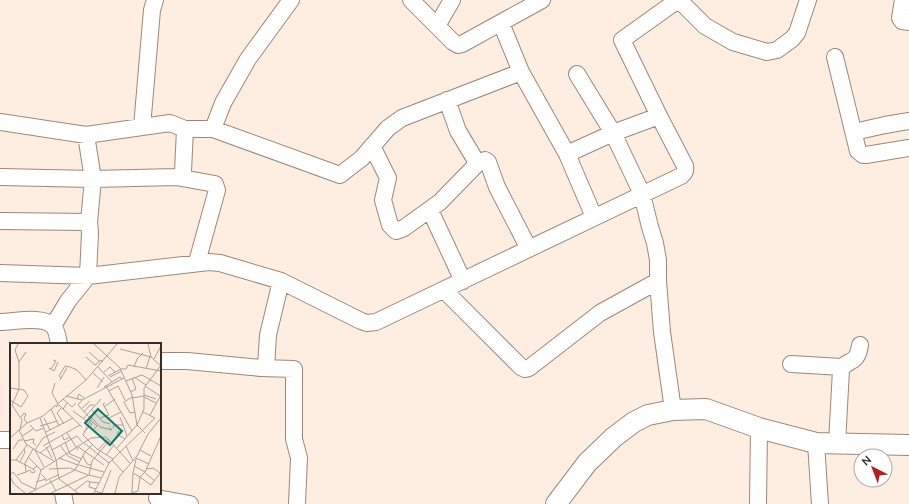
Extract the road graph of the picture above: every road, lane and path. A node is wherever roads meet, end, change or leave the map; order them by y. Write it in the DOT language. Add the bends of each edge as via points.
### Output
graph roads {
  1 [pos="291,0"];
  2 [pos="411,0"];
  3 [pos="452,0"];
  4 [pos="542,0"];
  5 [pos="678,0"];
  6 [pos="808,0"];
  7 [pos="903,0"];
  8 [pos="150,3"];
  9 [pos="909,22"];
  10 [pos="501,23"];
  11 [pos="437,26"];
  12 [pos="835,57"];
  13 [pos="521,72"];
  14 [pos="577,74"];
  15 [pos="447,100"];
  16 [pos="659,116"];
  17 [pos="909,121"];
  18 [pos="0,122"];
  19 [pos="142,127"];
  20 [pos="185,129"];
  21 [pos="213,129"];
  22 [pos="854,132"];
  23 [pos="613,133"];
  24 [pos="86,135"];
  25 [pos="372,146"];
  26 [pos="909,148"];
  27 [pos="567,154"];
  28 [pos="478,163"];
  29 [pos="0,177"];
  30 [pos="176,177"];
  31 [pos="92,179"];
  32 [pos="642,194"];
  33 [pos="430,210"];
  34 [pos="594,217"];
  35 [pos="0,221"];
  36 [pos="89,222"];
  37 [pos="530,249"];
  38 [pos="197,262"];
  39 [pos="0,273"];
  40 [pos="88,276"];
  41 [pos="281,281"];
  42 [pos="463,281"];
  43 [pos="658,281"];
  44 [pos="444,290"];
  45 [pos="0,322"];
  46 [pos="53,326"];
  47 [pos="59,343"];
  48 [pos="860,345"];
  49 [pos="161,361"];
  50 [pos="791,364"];
  51 [pos="842,367"];
  52 [pos="266,368"];
  53 [pos="673,410"];
  54 [pos="759,428"];
  55 [pos="816,443"];
  56 [pos="836,443"];
  57 [pos="909,445"];
  58 [pos="63,494"];
  59 [pos="157,498"];
  60 [pos="65,504"];
  61 [pos="190,504"];
  62 [pos="297,504"];
  63 [pos="556,504"];
  64 [pos="758,504"];
  65 [pos="820,504"];
  1 -- 21 [label="street" via="248,59 223,103"];
  2 -- 11 [label="street"];
  3 -- 11 [label="street"];
  4 -- 10 [label="street"];
  5 -- 6 [label="street" via="705,26 732,42 767,52 777,50 797,33"];
  5 -- 16 [label="street" via="623,38 622,42"];
  7 -- 9 [label="street" via="900,18"];
  8 -- 19 [label="street"];
  10 -- 11 [label="street" via="458,45"];
  10 -- 13 [label="street"];
  12 -- 22 [label="street"];
  13 -- 15 [label="street"];
  13 -- 27 [label="street"];
  14 -- 23 [label="street"];
  15 -- 25 [label="street" via="402,118 388,128"];
  15 -- 28 [label="street" via="458,131"];
  16 -- 23 [label="street"];
  16 -- 32 [label="street" via="686,169 681,176"];
  17 -- 22 [label="street"];
  18 -- 24 [label="street"];
  19 -- 20 [label="street" via="170,123"];
  19 -- 24 [label="street"];
  20 -- 21 [label="street"];
  20 -- 30 [label="street" via="182,172"];
  21 -- 25 [label="street" via="340,175 362,158"];
  22 -- 26 [label="street" via="858,151 862,155"];
  23 -- 27 [label="street"];
  23 -- 32 [label="street"];
  24 -- 31 [label="street"];
  25 -- 33 [label="street" via="388,178 383,200 390,226 396,231 404,228"];
  27 -- 34 [label="street"];
  28 -- 33 [label="street"];
  28 -- 37 [label="street" via="485,160 488,162 496,187"];
  29 -- 31 [label="street"];
  30 -- 31 [label="street"];
  30 -- 38 [label="street" via="210,183 216,186 217,190"];
  31 -- 36 [label="street"];
  32 -- 34 [label="street"];
  32 -- 43 [label="street" via="656,243"];
  33 -- 42 [label="street"];
  34 -- 37 [label="street"];
  35 -- 36 [label="street"];
  36 -- 40 [label="street"];
  37 -- 42 [label="street"];
  38 -- 40 [label="street"];
  38 -- 41 [label="street" via="220,263"];
  39 -- 40 [label="street"];
  40 -- 46 [label="street" via="68,301"];
  41 -- 44 [label="street" via="367,323 376,322"];
  41 -- 52 [label="street" via="268,336"];
  42 -- 44 [label="street"];
  43 -- 44 [label="street" via="608,307 525,369"];
  43 -- 53 [label="street"];
  45 -- 46 [label="street" via="42,320"];
  46 -- 47 [label="street"];
  48 -- 51 [label="street" via="856,358"];
  49 -- 52 [label="street"];
  50 -- 51 [label="street"];
  51 -- 56 [label="street"];
  52 -- 62 [label="street" via="294,370 294,439 299,458"];
  53 -- 54 [label="street" via="706,409"];
  53 -- 63 [label="street" via="648,415 614,437 587,464"];
  54 -- 55 [label="street"];
  54 -- 64 [label="street"];
  55 -- 56 [label="street"];
  55 -- 65 [label="street"];
  56 -- 57 [label="street"];
  58 -- 60 [label="street"];
  59 -- 61 [label="street"];
}
